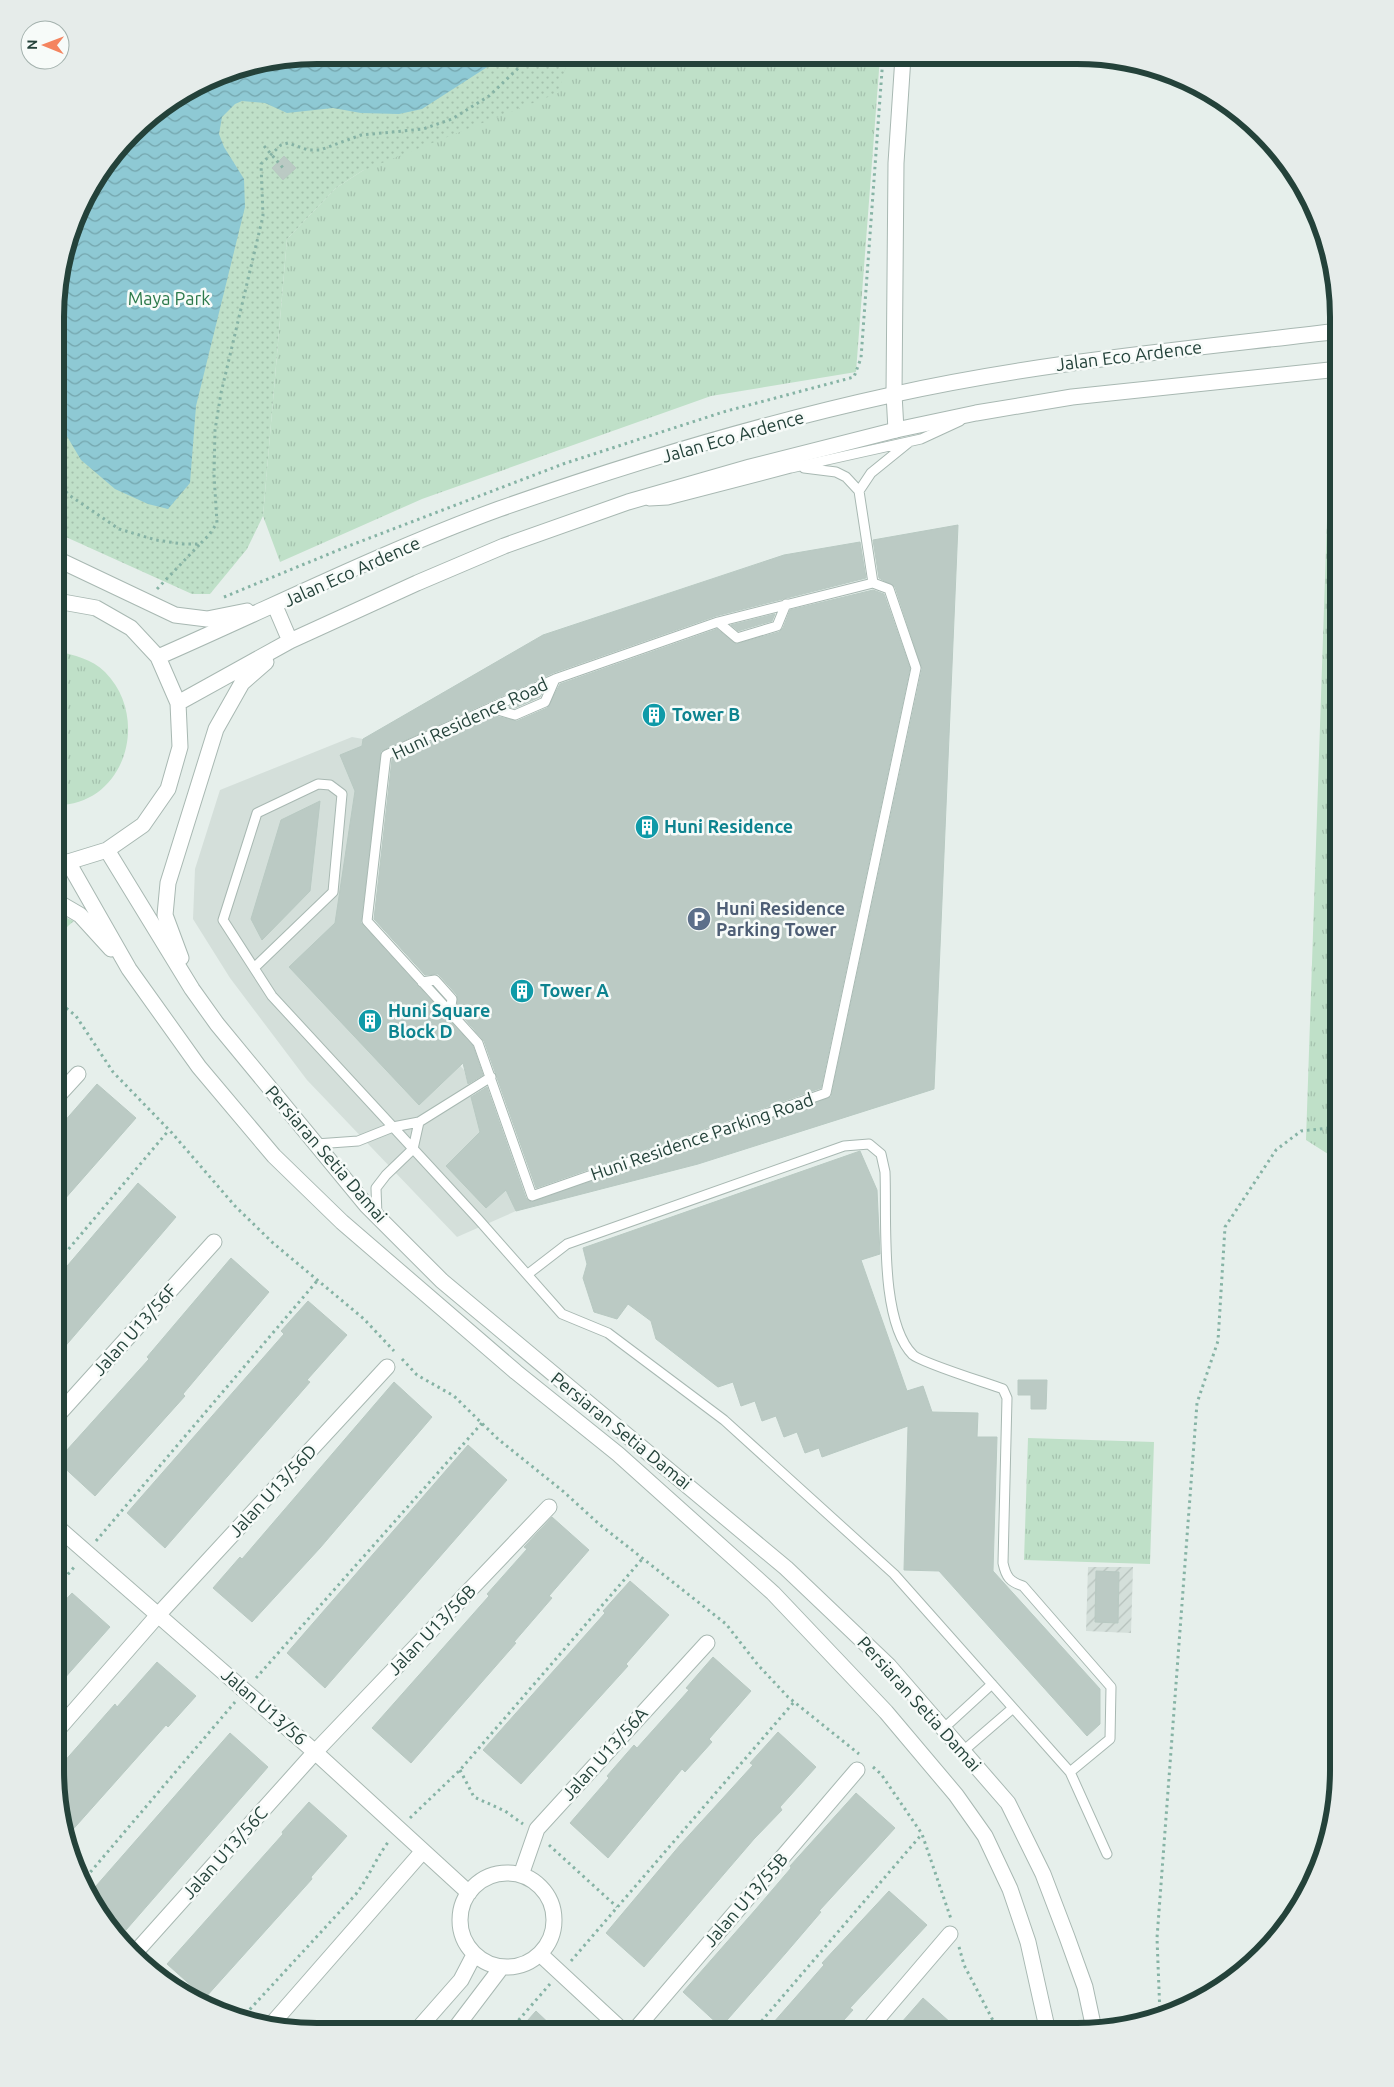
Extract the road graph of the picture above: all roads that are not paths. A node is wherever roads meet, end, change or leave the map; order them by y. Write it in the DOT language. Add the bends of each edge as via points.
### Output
graph roads {
  1 [pos="902,64"];
  2 [pos="1330,332"];
  3 [pos="1330,370"];
  4 [pos="894,394"];
  5 [pos="976,413"];
  6 [pos="896,430"];
  7 [pos="911,441"];
  8 [pos="791,468"];
  9 [pos="859,492"];
  10 [pos="628,502"];
  11 [pos="64,562"];
  12 [pos="873,582"];
  13 [pos="64,601"];
  14 [pos="786,604"];
  15 [pos="275,606"];
  16 [pos="718,622"];
  17 [pos="290,641"];
  18 [pos="158,657"];
  19 [pos="555,679"];
  20 [pos="178,703"];
  21 [pos="492,708"];
  22 [pos="107,850"];
  23 [pos="64,861"];
  24 [pos="64,864"];
  25 [pos="64,906"];
  26 [pos="254,968"];
  27 [pos="129,969"];
  28 [pos="192,989"];
  29 [pos="78,1074"];
  30 [pos="491,1077"];
  31 [pos="64,1089"];
  32 [pos="419,1122"];
  33 [pos="392,1127"];
  34 [pos="316,1144"];
  35 [pos="413,1149"];
  36 [pos="378,1216"];
  37 [pos="214,1242"];
  38 [pos="528,1274"];
  39 [pos="387,1367"];
  40 [pos="64,1408"];
  41 [pos="549,1507"];
  42 [pos="64,1533"];
  43 [pos="158,1615"];
  44 [pos="707,1642"];
  45 [pos="992,1684"];
  46 [pos="1013,1708"];
  47 [pos="64,1722"];
  48 [pos="944,1728"];
  49 [pos="315,1752"];
  50 [pos="962,1752"];
  51 [pos="862,1763"];
  52 [pos="1070,1772"];
  53 [pos="423,1850"];
  54 [pos="1107,1854"];
  55 [pos="521,1875"];
  56 [pos="469,1893"];
  57 [pos="953,1932"];
  58 [pos="138,1949"];
  59 [pos="540,1954"];
  60 [pos="474,1955"];
  61 [pos="500,1968"];
  62 [pos="276,2019"];
  63 [pos="423,2023"];
  64 [pos="459,2023"];
  65 [pos="614,2023"];
  66 [pos="641,2023"];
  67 [pos="874,2023"];
  68 [pos="1046,2023"];
  69 [pos="1093,2023"];
  1 -- 4 [label="street" via="896,163"];
  2 -- 4 [label="street, Jalan Eco Ardence" via="1076,362"];
  3 -- 5 [label="street, Jalan Eco Ardence" via="1072,397"];
  4 -- 6 [label="street"];
  4 -- 15 [label="street, Jalan Eco Ardence" via="744,432 497,510"];
  5 -- 6 [label="street, Jalan Eco Ardence"];
  5 -- 7 [label="lane" via="931,436"];
  6 -- 10 [label="street, Jalan Eco Ardence"];
  7 -- 8 [label="lane"];
  7 -- 9 [label="lane" via="871,473"];
  8 -- 9 [label="lane" via="836,472 846,477"];
  8 -- 10 [label="lane" via="668,500"];
  9 -- 12 [label="lane"];
  10 -- 17 [label="street, Jalan Eco Ardence" via="504,546"];
  11 -- 15 [label="street" via="175,615 207,619"];
  12 -- 14 [label="lane, Huni Residence Road"];
  12 -- 30 [label="lane, Huni Residence Parking Road" via="889,590 916,668 826,1094 532,1196"];
  13 -- 18 [label="street" via="96,608 131,628"];
  14 -- 16 [label="lane, Huni Residence Road"];
  14 -- 16 [label="lane" via="777,626 737,638"];
  15 -- 17 [label="street"];
  15 -- 18 [label="street, Jalan Eco Ardence"];
  16 -- 19 [label="lane, Huni Residence Road"];
  17 -- 20 [label="street, Jalan Eco Ardence"];
  17 -- 28 [label="street" via="242,683 216,729 170,873 165,915"];
  18 -- 20 [label="street"];
  19 -- 21 [label="lane, Huni Residence Road"];
  19 -- 21 [label="lane" via="545,702 515,715"];
  20 -- 22 [label="street" via="180,747 168,789 143,825"];
  21 -- 30 [label="lane, Huni Residence Road" via="386,756 367,921 478,1043"];
  22 -- 23 [label="street"];
  22 -- 28 [label="street, Persiaran Setia Damai"];
  24 -- 27 [label="street, Persiaran Setia Damai"];
  25 -- 27 [label="street" via="80,915"];
  26 -- 26 [label="lane" via="223,920 257,813 318,784 330,785 342,794 333,892"];
  26 -- 33 [label="lane" via="272,996"];
  27 -- 68 [label="street, Persiaran Setia Damai" via="199,1067 274,1156 342,1222 516,1372 618,1454 766,1586 886,1712 956,1794 985,1836 1010,1889 1028,1942"];
  28 -- 34 [label="street, Persiaran Setia Damai"];
  29 -- 31 [label="street"];
  30 -- 32 [label="lane"];
  32 -- 33 [label="lane"];
  32 -- 35 [label="lane"];
  33 -- 34 [label="lane" via="358,1141"];
  33 -- 35 [label="lane"];
  34 -- 36 [label="street, Persiaran Setia Damai"];
  35 -- 36 [label="lane" via="376,1188"];
  35 -- 38 [label="lane"];
  36 -- 48 [label="street, Persiaran Setia Damai" via="442,1281 786,1568 889,1666"];
  37 -- 40 [label="street, Jalan U13/56F"];
  38 -- 45 [label="lane" via="562,1314 608,1333 724,1420 894,1574"];
  38 -- 52 [label="lane" via="567,1244 834,1150 869,1144 881,1154 885,1172 888,1290 904,1342 914,1356 1003,1389 1007,1398 1005,1573 1011,1582 1023,1586 1112,1687 1110,1738"];
  39 -- 43 [label="street, Jalan U13/56D"];
  41 -- 49 [label="street, Jalan U13/56B"];
  42 -- 43 [label="street, Jalan U13/56"];
  43 -- 47 [label="street, Jalan U13/56D"];
  43 -- 49 [label="street, Jalan U13/56"];
  44 -- 55 [label="street, Jalan U13/56A" via="537,1828"];
  45 -- 46 [label="lane"];
  45 -- 48 [label="lane"];
  46 -- 50 [label="lane"];
  46 -- 52 [label="lane"];
  48 -- 50 [label="street, Persiaran Setia Damai"];
  49 -- 53 [label="street, Jalan U13/56"];
  49 -- 58 [label="street, Jalan U13/56C"];
  50 -- 69 [label="street, Persiaran Setia Damai" via="1008,1803 1043,1874 1085,1987"];
  51 -- 66 [label="street, Jalan U13/55B"];
  52 -- 54 [label="lane"];
  53 -- 56 [label="street, Jalan U13/56"];
  53 -- 62 [label="street"];
  55 -- 56 [label="street" via="492,1875"];
  55 -- 59 [label="street" via="536,1882 547,1894 553,1909 550,1941"];
  56 -- 60 [label="street" via="460,1918 461,1932"];
  57 -- 67 [label="street"];
  59 -- 61 [label="street" via="529,1963"];
  59 -- 65 [label="street"];
  60 -- 61 [label="street"];
  60 -- 63 [label="street" via="461,1980"];
  61 -- 64 [label="street"];
}
